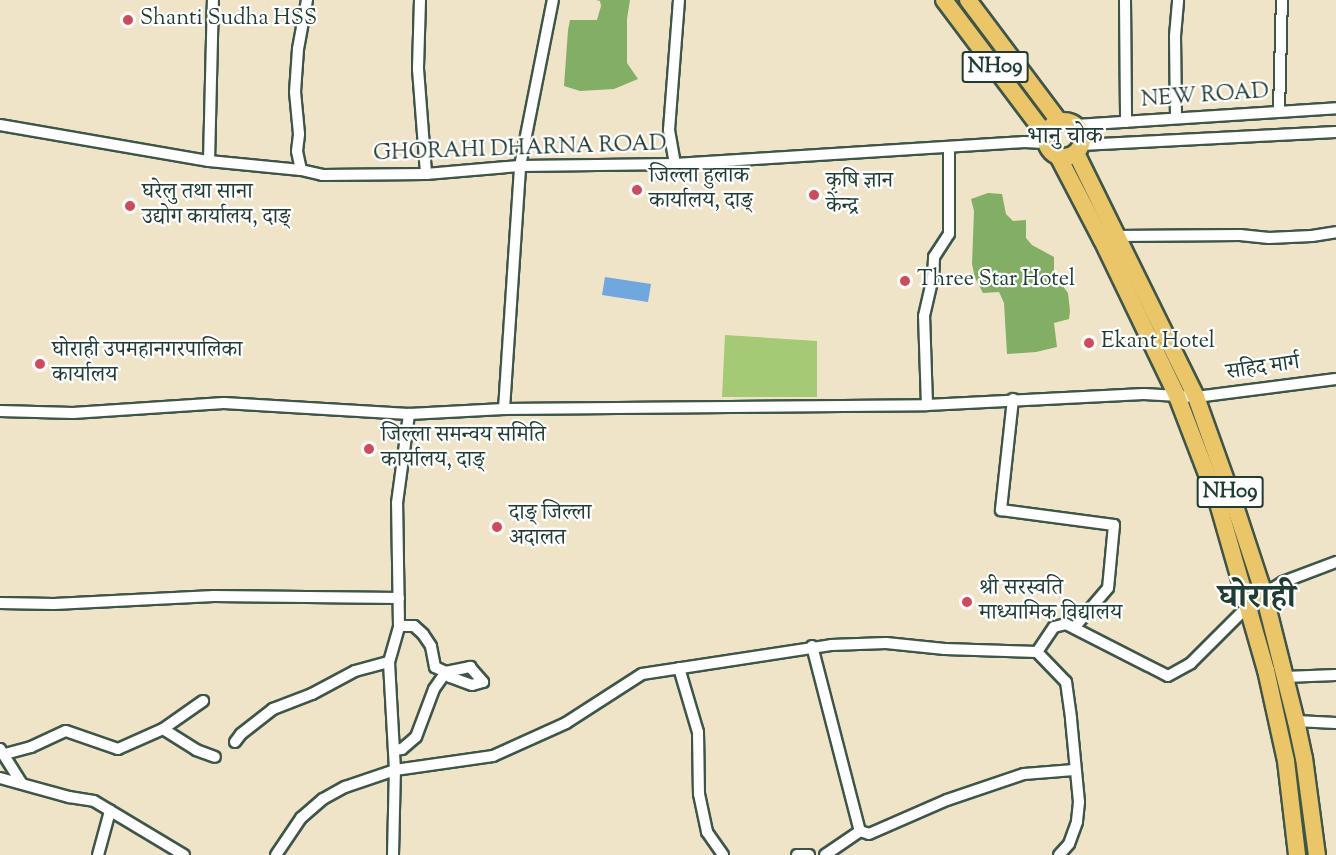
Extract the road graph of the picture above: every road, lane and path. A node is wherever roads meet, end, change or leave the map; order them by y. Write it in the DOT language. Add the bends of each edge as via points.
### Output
graph roads {
  1 [pos="213,0"];
  2 [pos="307,0"];
  3 [pos="420,0"];
  4 [pos="553,0"];
  5 [pos="679,0"];
  6 [pos="944,0"];
  7 [pos="968,0"];
  8 [pos="1125,0"];
  9 [pos="1178,0"];
  10 [pos="1282,0"];
  11 [pos="1336,108"];
  12 [pos="1279,111"];
  13 [pos="1176,118"];
  14 [pos="1059,120"];
  15 [pos="1126,122"];
  16 [pos="0,125"];
  17 [pos="1076,125"];
  18 [pos="1336,132"];
  19 [pos="1045,139"];
  20 [pos="950,149"];
  21 [pos="1078,149"];
  22 [pos="1058,156"];
  23 [pos="209,161"];
  24 [pos="675,164"];
  25 [pos="520,166"];
  26 [pos="301,170"];
  27 [pos="426,174"];
  28 [pos="1336,232"];
  29 [pos="1117,236"];
  30 [pos="1336,379"];
  31 [pos="1177,396"];
  32 [pos="1196,397"];
  33 [pos="1013,399"];
  34 [pos="927,405"];
  35 [pos="504,409"];
  36 [pos="0,411"];
  37 [pos="409,414"];
  38 [pos="1336,562"];
  39 [pos="1264,595"];
  40 [pos="399,598"];
  41 [pos="0,603"];
  42 [pos="1248,606"];
  43 [pos="399,626"];
  44 [pos="1074,628"];
  45 [pos="812,646"];
  46 [pos="1037,652"];
  47 [pos="389,662"];
  48 [pos="679,668"];
  49 [pos="1336,675"];
  50 [pos="1285,677"];
  51 [pos="203,701"];
  52 [pos="1296,721"];
  53 [pos="1336,723"];
  54 [pos="164,729"];
  55 [pos="235,742"];
  56 [pos="394,750"];
  57 [pos="3,752"];
  58 [pos="215,757"];
  59 [pos="395,770"];
  60 [pos="1074,770"];
  61 [pos="0,778"];
  62 [pos="22,784"];
  63 [pos="110,811"];
  64 [pos="860,831"];
  65 [pos="98,855"];
  66 [pos="184,855"];
  67 [pos="276,855"];
  68 [pos="393,855"];
  69 [pos="723,855"];
  70 [pos="797,855"];
  71 [pos="809,855"];
  72 [pos="825,855"];
  73 [pos="1059,855"];
  74 [pos="1297,855"];
  75 [pos="1317,855"];
  1 -- 23 [label="street"];
  2 -- 26 [label="street" via="295,92"];
  3 -- 27 [label="street" via="418,69"];
  4 -- 25 [label="street"];
  5 -- 24 [label="street" via="669,130"];
  6 -- 19 [label="main road, NH09"];
  7 -- 14 [label="main road, NH09"];
  8 -- 15 [label="street"];
  9 -- 13 [label="street"];
  10 -- 12 [label="street"];
  11 -- 12 [label="street, NEW ROAD"];
  12 -- 13 [label="street, NEW ROAD"];
  13 -- 15 [label="street, NEW ROAD"];
  14 -- 17 [label="main road"];
  14 -- 19 [label="main road" via="1053,123"];
  15 -- 17 [label="street, NEW ROAD"];
  16 -- 23 [label="street, GHORAHI DHARNA ROAD"];
  17 -- 21 [label="main road, NH09" via="1082,138"];
  18 -- 21 [label="street, NEW ROAD"];
  19 -- 20 [label="street, GHORAHI DHARNA ROAD"];
  19 -- 22 [label="main road, NH09" via="1048,149"];
  20 -- 24 [label="street, GHORAHI DHARNA ROAD"];
  20 -- 34 [label="street" via="949,234 934,257 924,316"];
  21 -- 22 [label="main road" via="1071,156"];
  21 -- 29 [label="main road, NH09"];
  22 -- 31 [label="main road, NH09"];
  23 -- 26 [label="street, GHORAHI DHARNA ROAD"];
  24 -- 25 [label="street, GHORAHI DHARNA ROAD"];
  25 -- 27 [label="street, GHORAHI DHARNA ROAD"];
  25 -- 35 [label="street"];
  26 -- 27 [label="street, GHORAHI DHARNA ROAD" via="322,175"];
  28 -- 29 [label="street" via="1269,238"];
  29 -- 32 [label="main road, NH09"];
  30 -- 32 [label="street, सहिद मार्ग"];
  31 -- 32 [label="street, सहिद मार्ग"];
  31 -- 33 [label="street, सहिद मार्ग"];
  31 -- 42 [label="main road, NH09" via="1218,503"];
  32 -- 39 [label="main road, NH09"];
  33 -- 34 [label="street, सहिद मार्ग"];
  33 -- 44 [label="street" via="1001,510 1114,525 1108,588"];
  34 -- 35 [label="street, सहिद मार्ग"];
  35 -- 37 [label="street, सहिद मार्ग"];
  36 -- 37 [label="street, सहिद मार्ग" via="73,413 224,403"];
  37 -- 40 [label="street" via="397,503"];
  38 -- 39 [label="street" via="1283,582"];
  39 -- 42 [label="main road"];
  39 -- 50 [label="main road, NH09"];
  40 -- 41 [label="street" via="214,596"];
  40 -- 43 [label="street"];
  42 -- 44 [label="street" via="1191,663 1168,676"];
  42 -- 74 [label="main road, NH09" via="1287,761"];
  43 -- 47 [label="street"];
  43 -- 56 [label="street" via="414,626 423,634 431,646 435,667 447,672 434,689 416,737 402,749"];
  44 -- 46 [label="street" via="1066,624 1054,627"];
  45 -- 46 [label="street" via="886,643 945,650"];
  45 -- 48 [label="street"];
  45 -- 64 [label="street"];
  46 -- 60 [label="street" via="1066,682"];
  47 -- 55 [label="street" via="355,671 273,709"];
  47 -- 56 [label="street"];
  48 -- 59 [label="street" via="642,674 566,723 493,756"];
  48 -- 69 [label="street" via="698,732 699,794 707,832"];
  49 -- 50 [label="street"];
  50 -- 52 [label="main road, NH09"];
  51 -- 54 [label="street"];
  52 -- 53 [label="street"];
  52 -- 75 [label="main road, NH09"];
  54 -- 57 [label="street" via="118,749 66,731 31,747"];
  54 -- 58 [label="street" via="196,750"];
  56 -- 59 [label="street"];
  57 -- 62 [label="street"];
  59 -- 67 [label="street" via="323,799 301,818"];
  59 -- 68 [label="street"];
  60 -- 64 [label="street" via="1024,774 946,800 869,834"];
  60 -- 73 [label="street" via="1080,802 1077,822 1069,843"];
  61 -- 62 [label="street"];
  62 -- 63 [label="street" via="94,801"];
  63 -- 65 [label="street"];
  63 -- 66 [label="street"];
  64 -- 72 [label="street"];
  70 -- 71 [label="street"];
}
